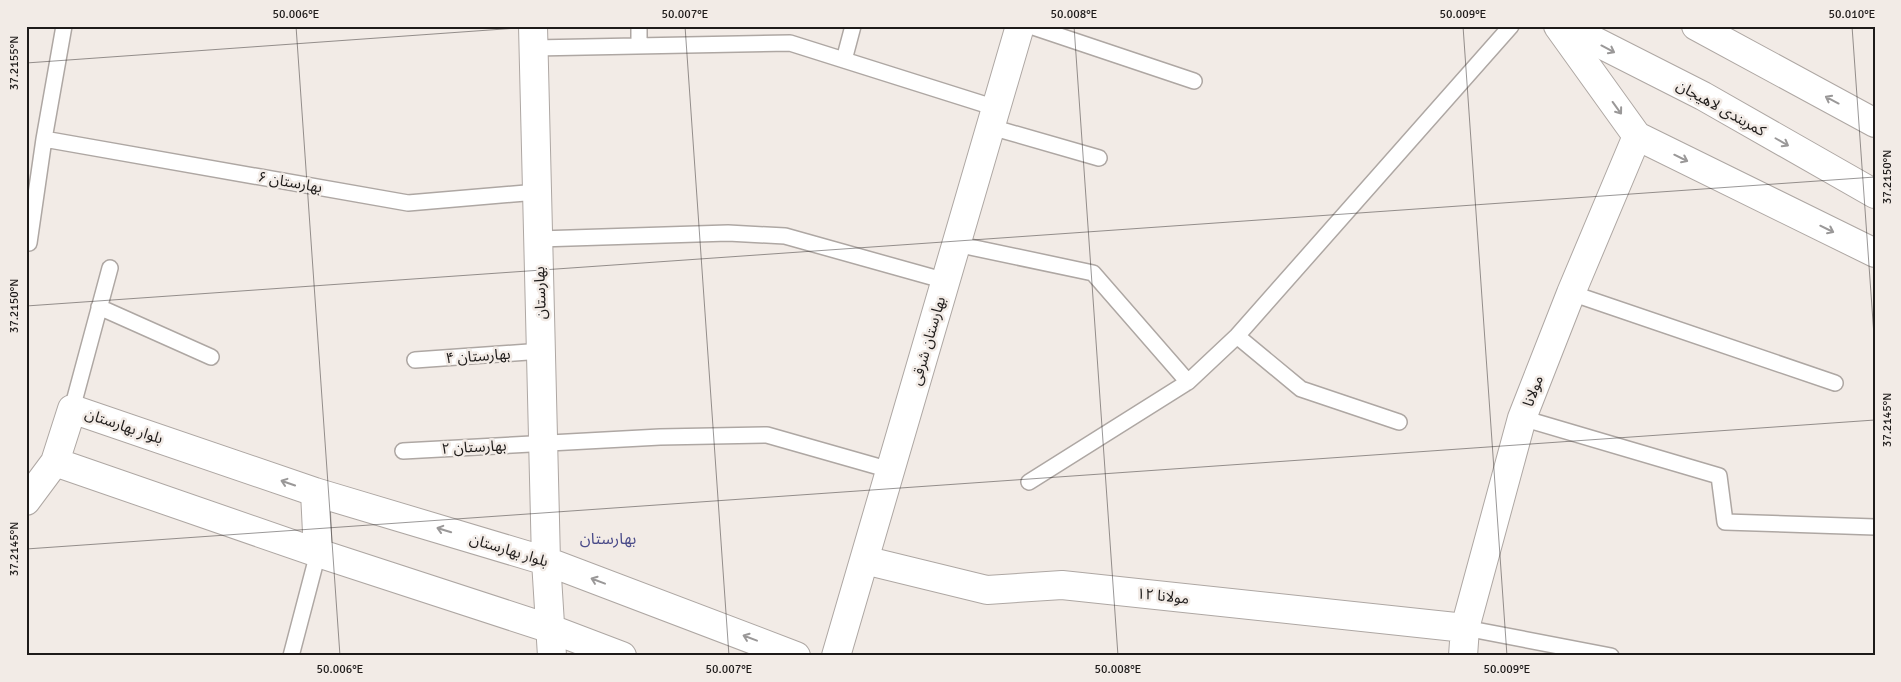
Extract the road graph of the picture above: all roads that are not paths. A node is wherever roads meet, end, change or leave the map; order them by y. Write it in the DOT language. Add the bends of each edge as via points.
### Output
graph roads {
  1 [pos="64,26"];
  2 [pos="639,26"];
  3 [pos="854,26"];
  4 [pos="1020,26"];
  5 [pos="1030,26"];
  6 [pos="1511,26"];
  7 [pos="1558,26"];
  8 [pos="1565,26"];
  9 [pos="1696,26"];
  10 [pos="533,37"];
  11 [pos="639,46"];
  12 [pos="844,60"];
  13 [pos="1194,81"];
  14 [pos="993,118"];
  15 [pos="1875,123"];
  16 [pos="1637,136"];
  17 [pos="44,139"];
  18 [pos="1099,158"];
  19 [pos="537,192"];
  20 [pos="1875,194"];
  21 [pos="538,239"];
  22 [pos="29,243"];
  23 [pos="956,244"];
  24 [pos="1875,253"];
  25 [pos="110,268"];
  26 [pos="946,281"];
  27 [pos="1571,293"];
  28 [pos="100,306"];
  29 [pos="1237,336"];
  30 [pos="542,352"];
  31 [pos="211,357"];
  32 [pos="415,360"];
  33 [pos="1188,382"];
  34 [pos="1835,383"];
  35 [pos="72,409"];
  36 [pos="1522,418"];
  37 [pos="1399,422"];
  38 [pos="544,443"];
  39 [pos="403,451"];
  40 [pos="55,462"];
  41 [pos="890,470"];
  42 [pos="1029,482"];
  43 [pos="316,492"];
  44 [pos="26,501"];
  45 [pos="1875,527"];
  46 [pos="318,553"];
  47 [pos="864,560"];
  48 [pos="546,561"];
  49 [pos="1465,628"];
  50 [pos="551,629"];
  51 [pos="290,656"];
  52 [pos="552,656"];
  53 [pos="622,656"];
  54 [pos="796,656"];
  55 [pos="836,656"];
  56 [pos="1463,656"];
  57 [pos="1611,656"];
  1 -- 17 [label="lane"];
  2 -- 11 [label="lane"];
  3 -- 12 [label="lane"];
  4 -- 14 [label="main road, بهارستان شرقی"];
  5 -- 13 [label="lane"];
  6 -- 29 [label="lane"];
  7 -- 16 [label="main road, one-way"];
  8 -- 20 [label="main road, کمربندی لاهیجان, one-way" via="1702,96"];
  15 -- 9 [label="main road, one-way"];
  10 -- 11 [label="lane"];
  10 -- 19 [label="main road, بهارستان"];
  11 -- 12 [label="lane" via="790,43"];
  12 -- 14 [label="lane"];
  14 -- 18 [label="lane"];
  14 -- 23 [label="main road, بهارستان شرقی"];
  16 -- 24 [label="main road, one-way"];
  16 -- 27 [label="main road, مولانا"];
  17 -- 19 [label="lane, بهارستان ۶" via="408,203"];
  17 -- 22 [label="lane"];
  19 -- 21 [label="main road, بهارستان"];
  21 -- 26 [label="lane" via="728,233 785,236"];
  21 -- 30 [label="main road, بهارستان"];
  23 -- 26 [label="main road, بهارستان شرقی"];
  23 -- 33 [label="lane" via="1093,272"];
  25 -- 28 [label="lane"];
  26 -- 41 [label="main road, بهارستان شرقی"];
  27 -- 34 [label="lane"];
  27 -- 36 [label="main road, مولانا"];
  28 -- 31 [label="lane"];
  28 -- 35 [label="lane"];
  29 -- 33 [label="lane"];
  29 -- 37 [label="lane" via="1301,389"];
  30 -- 32 [label="lane, بهارستان ۴"];
  30 -- 38 [label="main road, بهارستان"];
  33 -- 42 [label="lane"];
  35 -- 40 [label="main road, بلوار بهارستان"];
  43 -- 35 [label="main road, بلوار بهارستان, one-way"];
  36 -- 45 [label="lane" via="1719,476 1725,522"];
  36 -- 49 [label="main road, مولانا"];
  38 -- 39 [label="lane, بهارستان ۲"];
  38 -- 41 [label="lane, بهارستان ۲" via="767,435"];
  38 -- 48 [label="main road, بهارستان"];
  40 -- 44 [label="main road, بلوار بهارستان"];
  40 -- 46 [label="main road"];
  41 -- 47 [label="main road, بهارستان شرقی"];
  43 -- 46 [label="main road"];
  48 -- 43 [label="main road, بلوار بهارستان, one-way"];
  46 -- 50 [label="main road"];
  46 -- 51 [label="lane"];
  47 -- 49 [label="main road, مولانا ۱۲" via="987,590 1062,584"];
  47 -- 55 [label="main road, بهارستان شرقی"];
  48 -- 50 [label="main road, بهارستان"];
  54 -- 48 [label="main road, بلوار بهارستان, one-way"];
  49 -- 56 [label="main road, مولانا"];
  49 -- 57 [label="lane"];
  50 -- 52 [label="main road, بهارستان"];
  50 -- 53 [label="main road"];
}
